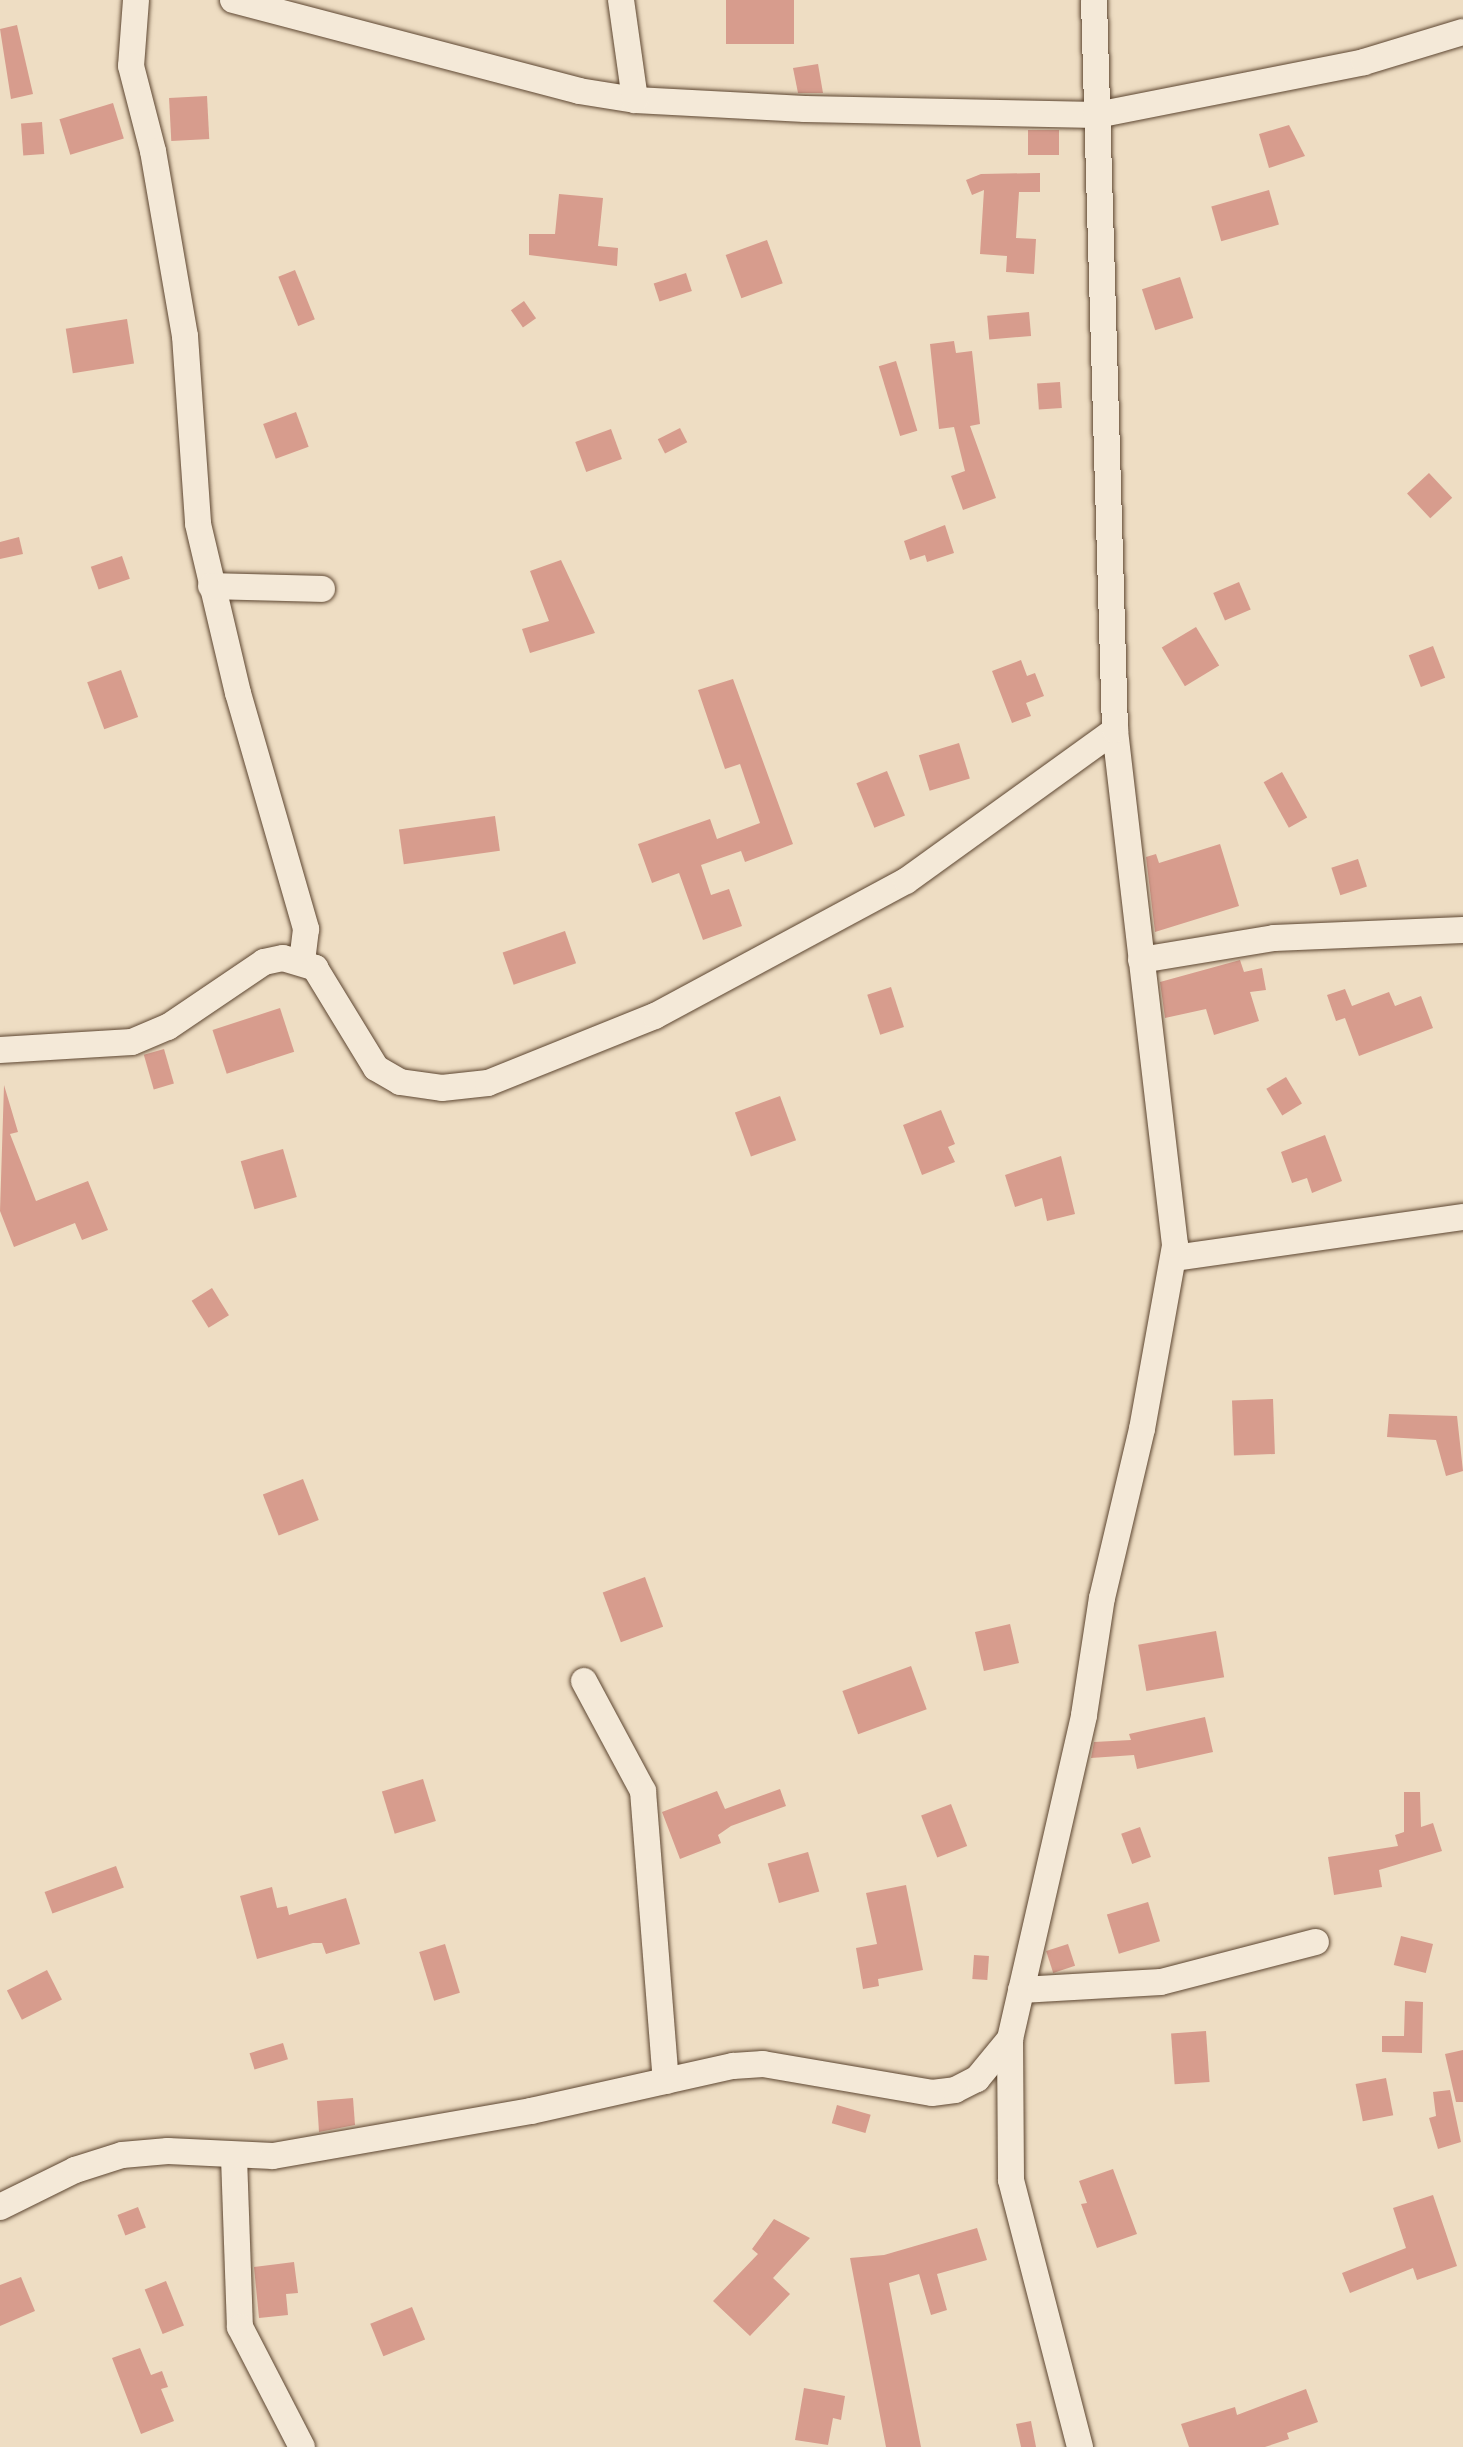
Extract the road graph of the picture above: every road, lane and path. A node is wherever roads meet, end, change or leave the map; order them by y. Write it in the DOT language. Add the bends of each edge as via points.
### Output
graph roads {
  1 [pos="136,0"];
  2 [pos="233,0"];
  3 [pos="621,0"];
  4 [pos="1094,0"];
  5 [pos="1463,32"];
  6 [pos="635,100"];
  7 [pos="1097,115"];
  8 [pos="211,586"];
  9 [pos="322,589"];
  10 [pos="1115,730"];
  11 [pos="1463,930"];
  12 [pos="302,960"];
  13 [pos="1141,960"];
  14 [pos="0,1050"];
  15 [pos="1463,1217"];
  16 [pos="1174,1258"];
  17 [pos="584,1681"];
  18 [pos="1316,1942"];
  19 [pos="1021,1990"];
  20 [pos="1010,2039"];
  21 [pos="666,2081"];
  22 [pos="234,2157"];
  23 [pos="0,2207"];
  24 [pos="302,2447"];
  25 [pos="1080,2447"];
  1 -- 8 [label="street" via="131,66 153,151 185,336 198,524"];
  2 -- 6 [label="street" via="493,71"];
  3 -- 6 [label="street"];
  4 -- 7 [label="street"];
  5 -- 7 [label="street" via="1364,62"];
  6 -- 7 [label="street" via="758,108"];
  7 -- 10 [label="street"];
  8 -- 9 [label="street"];
  8 -- 12 [label="street" via="306,929"];
  10 -- 12 [label="street" via="906,881 655,1016 488,1083 442,1088 400,1082 376,1068 326,981"];
  10 -- 13 [label="street"];
  11 -- 13 [label="street" via="1274,938"];
  12 -- 14 [label="street" via="264,962 168,1027 132,1042"];
  13 -- 16 [label="street"];
  15 -- 16 [label="street"];
  16 -- 19 [label="street" via="1142,1429 1102,1598 1084,1715"];
  17 -- 21 [label="street" via="643,1791"];
  18 -- 19 [label="street" via="1161,1982"];
  19 -- 20 [label="street"];
  20 -- 21 [label="street" via="977,2079 932,2093 763,2064"];
  20 -- 25 [label="street" via="1011,2180"];
  21 -- 22 [label="street" via="531,2111 273,2156"];
  22 -- 23 [label="street" via="168,2151 122,2155 75,2170"];
  22 -- 24 [label="street" via="240,2327"];
}
